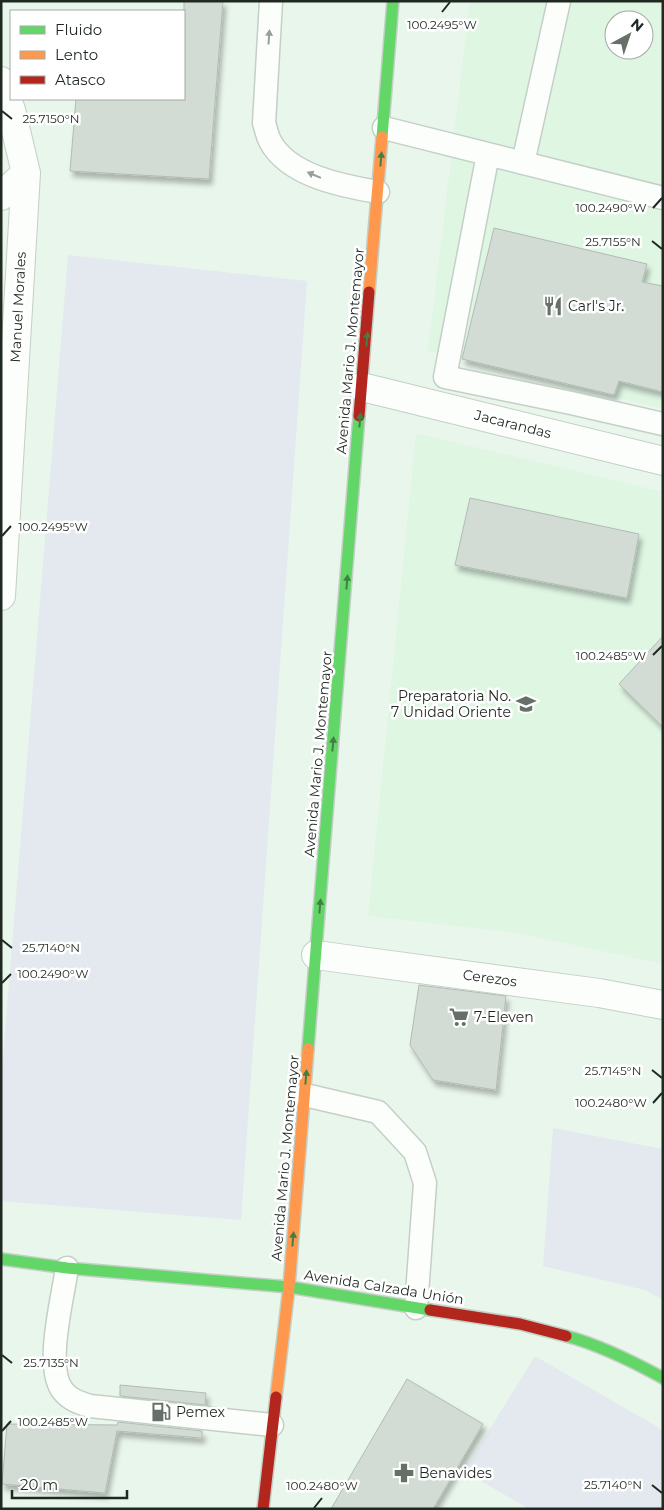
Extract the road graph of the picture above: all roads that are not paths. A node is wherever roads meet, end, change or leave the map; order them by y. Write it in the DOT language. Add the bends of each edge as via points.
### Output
graph roads {
  1 [pos="271,1"];
  2 [pos="393,1"];
  3 [pos="559,1"];
  4 [pos="1,82"];
  5 [pos="384,128"];
  6 [pos="488,154"];
  7 [pos="523,163"];
  8 [pos="26,173"];
  9 [pos="378,192"];
  10 [pos="1,196"];
  11 [pos="663,198"];
  12 [pos="362,387"];
  13 [pos="571,403"];
  14 [pos="663,424"];
  15 [pos="569,438"];
  16 [pos="663,460"];
  17 [pos="1,596"];
  18 [pos="316,955"];
  19 [pos="663,1005"];
  20 [pos="305,1095"];
  21 [pos="1,1259"];
  22 [pos="67,1268"];
  23 [pos="289,1287"];
  24 [pos="416,1308"];
  25 [pos="663,1378"];
  26 [pos="272,1425"];
  27 [pos="263,1509"];
  9 -- 1 [label="lane, one-way" via="342,186 301,170 283,158 270,142 264,123"];
  2 -- 5 [label="main road, Avenida Mario J. Montemayor"];
  3 -- 7 [label="lane"];
  4 -- 8 [label="street, Manuel Morales"];
  5 -- 6 [label="lane"];
  9 -- 5 [label="main road, Avenida Mario J. Montemayor, one-way"];
  6 -- 7 [label="lane"];
  6 -- 13 [label="lane" via="445,378"];
  7 -- 11 [label="lane"];
  8 -- 10 [label="street"];
  8 -- 17 [label="street, Manuel Morales"];
  12 -- 9 [label="main road, Avenida Mario J. Montemayor, one-way"];
  12 -- 15 [label="street, Jacarandas"];
  18 -- 12 [label="main road, Avenida Mario J. Montemayor, one-way"];
  13 -- 14 [label="lane"];
  13 -- 15 [label="lane"];
  15 -- 16 [label="street, Jacarandas"];
  18 -- 19 [label="street, Cerezos" via="599,992"];
  20 -- 18 [label="main road, Avenida Mario J. Montemayor, one-way"];
  23 -- 20 [label="main road, Avenida Mario J. Montemayor, one-way"];
  20 -- 24 [label="lane" via="378,1112 415,1152 425,1183"];
  21 -- 22 [label="main road, Avenida Calzada Unión"];
  22 -- 23 [label="main road, Avenida Calzada Unión"];
  22 -- 26 [label="lane" via="54,1351 56,1378 68,1396 90,1406"];
  23 -- 24 [label="main road, Avenida Calzada Unión"];
  23 -- 26 [label="main road, Avenida Mario J. Montemayor"];
  24 -- 25 [label="main road, Avenida Calzada Unión" via="557,1333 588,1342"];
  26 -- 27 [label="main road, Avenida Mario J. Montemayor"];
}
